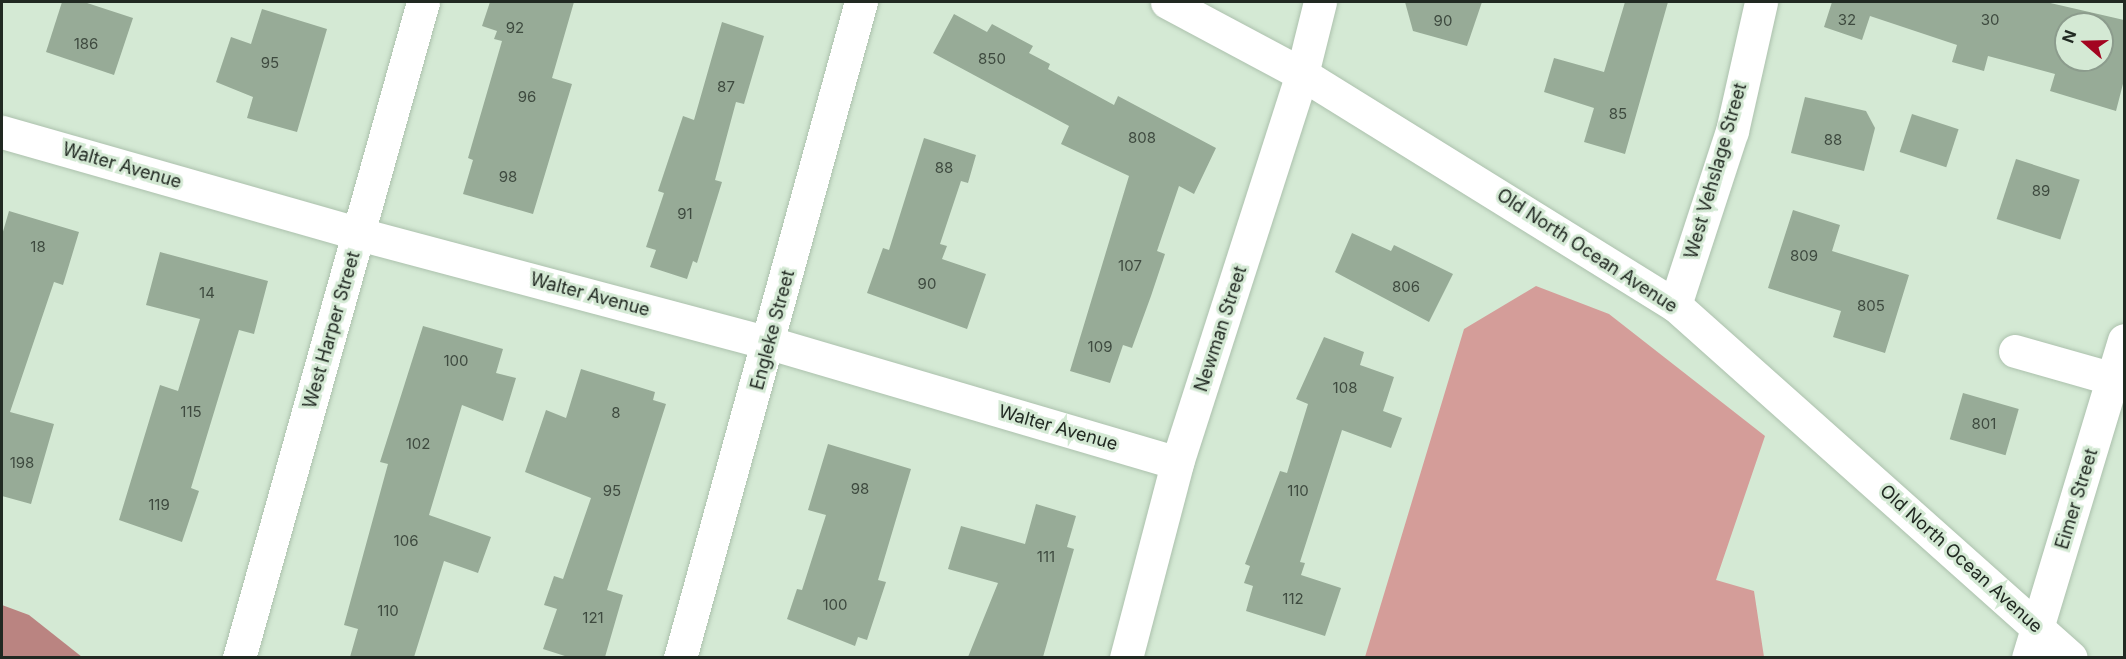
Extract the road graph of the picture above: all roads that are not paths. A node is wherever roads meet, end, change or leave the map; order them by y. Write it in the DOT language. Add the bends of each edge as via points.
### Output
graph roads {
  1 [pos="423,2"];
  2 [pos="861,2"];
  3 [pos="1167,2"];
  4 [pos="1320,2"];
  5 [pos="1761,2"];
  6 [pos="1302,74"];
  7 [pos="2,132"];
  8 [pos="359,234"];
  9 [pos="1675,305"];
  10 [pos="2124,340"];
  11 [pos="770,343"];
  12 [pos="2015,351"];
  13 [pos="2119,380"];
  14 [pos="1178,463"];
  15 [pos="2037,627"];
  16 [pos="239,657"];
  17 [pos="680,657"];
  18 [pos="1126,657"];
  19 [pos="2028,657"];
  20 [pos="2071,657"];
  1 -- 8 [label="street, West Harper Street"];
  2 -- 11 [label="street, Engleke Street"];
  3 -- 6 [label="street, Old North Ocean Avenue"];
  4 -- 6 [label="street, Newman Street"];
  5 -- 9 [label="street, West Vehslage Street" via="1732,131"];
  6 -- 9 [label="street, Old North Ocean Avenue"];
  6 -- 14 [label="street, Newman Street"];
  7 -- 8 [label="street, Walter Avenue"];
  8 -- 11 [label="street, Walter Avenue"];
  8 -- 16 [label="street, West Harper Street"];
  9 -- 15 [label="street, Old North Ocean Avenue"];
  10 -- 13 [label="street, Eimer Street"];
  11 -- 14 [label="street, Walter Avenue"];
  11 -- 17 [label="street, Engleke Street"];
  12 -- 13 [label="street"];
  13 -- 15 [label="street, Eimer Street"];
  14 -- 18 [label="street, Newman Street"];
  15 -- 19 [label="street, Eimer Street"];
  15 -- 20 [label="street, Old North Ocean Avenue"];
}
